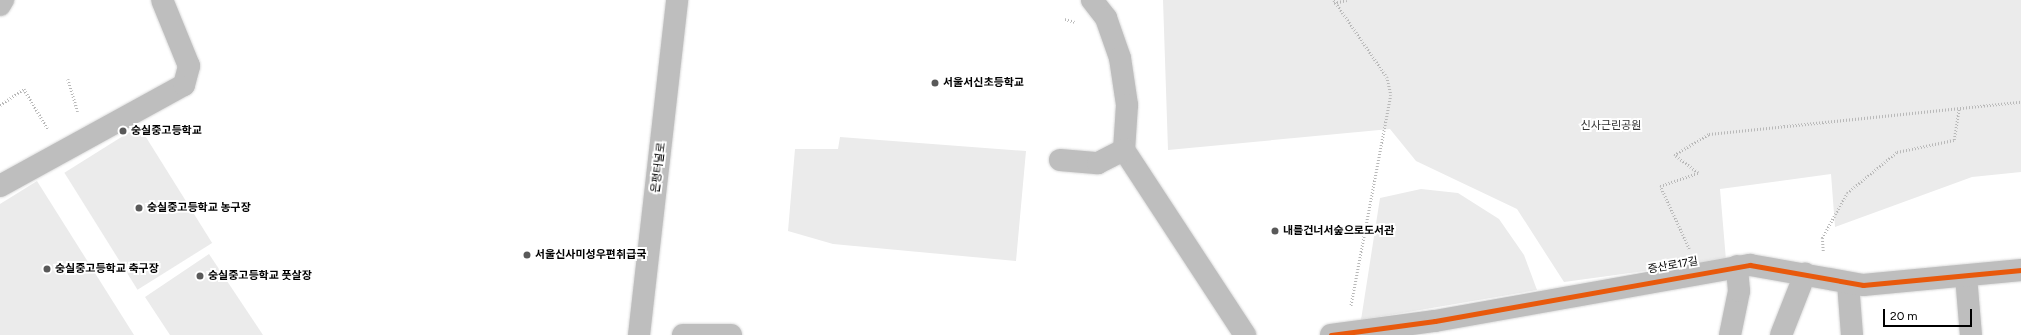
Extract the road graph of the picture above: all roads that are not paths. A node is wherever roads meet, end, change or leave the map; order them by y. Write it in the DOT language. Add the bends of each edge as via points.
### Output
graph roads {
  1 [pos="3,0"];
  2 [pos="162,0"];
  3 [pos="677,0"];
  4 [pos="1092,0"];
  5 [pos="0,5"];
  6 [pos="1124,150"];
  7 [pos="1060,160"];
  8 [pos="0,186"];
  9 [pos="1737,266"];
  10 [pos="2021,270"];
  11 [pos="1815,275"];
  12 [pos="1966,276"];
  13 [pos="1848,283"];
  14 [pos="1436,328"];
  15 [pos="1338,334"];
  16 [pos="639,335"];
  17 [pos="683,335"];
  18 [pos="731,335"];
  19 [pos="1245,335"];
  20 [pos="1730,335"];
  21 [pos="1781,335"];
  22 [pos="1852,335"];
  23 [pos="1971,335"];
  1 -- 5 [label="street"];
  2 -- 8 [label="street" via="189,66 184,84"];
  3 -- 16 [label="street, 은평터널로"];
  4 -- 6 [label="street" via="1106,18 1120,58 1127,105"];
  6 -- 7 [label="street" via="1098,163"];
  6 -- 19 [label="street"];
  9 -- 11 [label="street, 증산로17길" via="1750,265"];
  9 -- 14 [label="street, 증산로17길" via="1700,271"];
  9 -- 20 [label="street" via="1739,291"];
  10 -- 12 [label="street, 증산로17길"];
  11 -- 13 [label="street, 증산로17길"];
  11 -- 21 [label="street"];
  12 -- 13 [label="street, 증산로17길"];
  12 -- 23 [label="street"];
  13 -- 22 [label="street"];
  14 -- 15 [label="street, 증산로17길"];
  17 -- 18 [label="street"];
}
